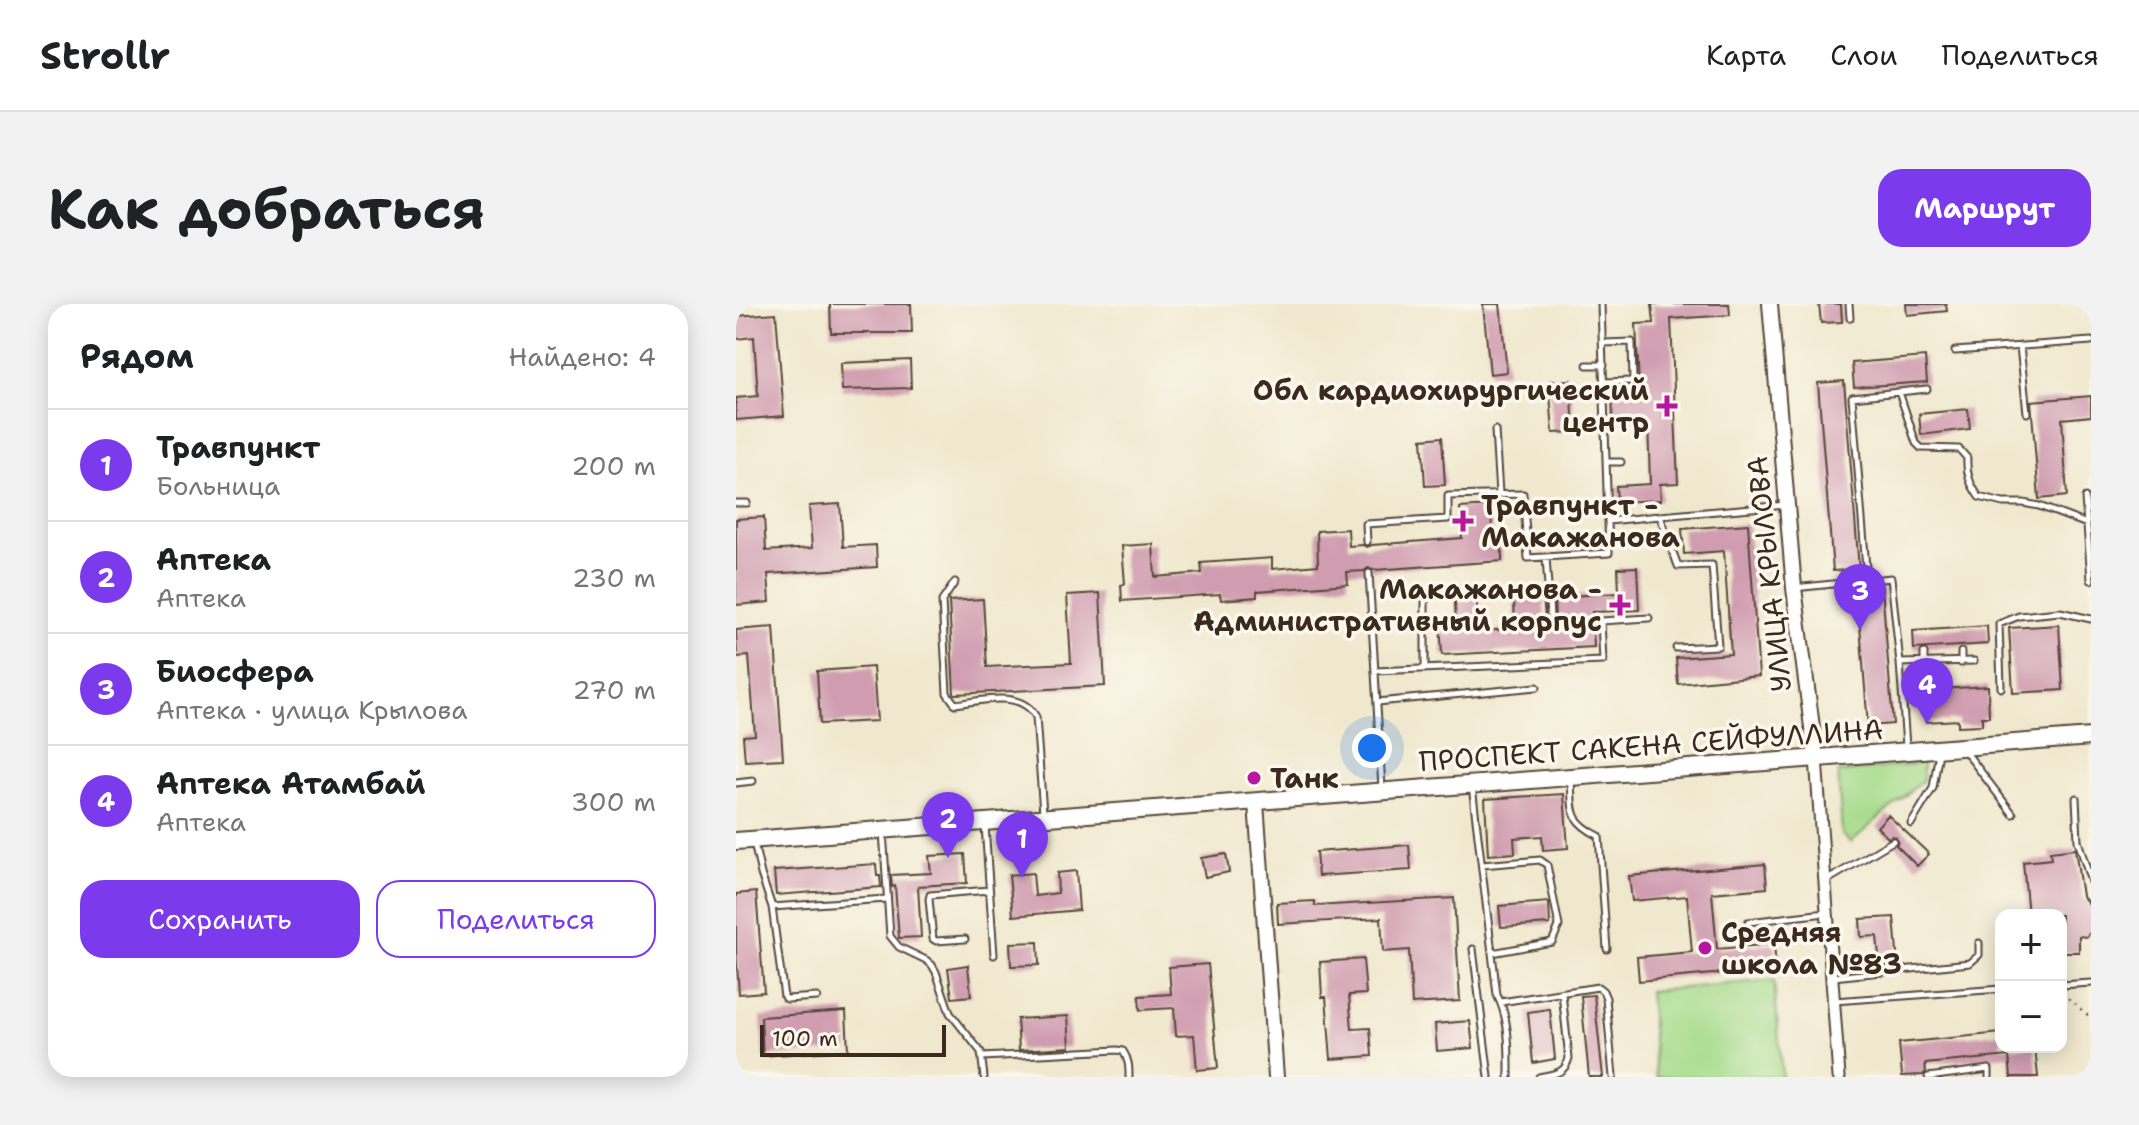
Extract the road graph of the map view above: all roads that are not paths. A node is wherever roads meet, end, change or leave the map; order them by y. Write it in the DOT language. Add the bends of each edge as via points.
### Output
graph roads {
  1 [pos="1601,304"];
  2 [pos="1770,304"];
  3 [pos="1849,304"];
  4 [pos="1850,318"];
  5 [pos="2091,341"];
  6 [pos="1604,343"];
  7 [pos="2020,346"];
  8 [pos="1955,351"];
  9 [pos="1587,365"];
  10 [pos="1604,365"];
  11 [pos="1603,382"];
  12 [pos="1927,389"];
  13 [pos="1899,392"];
  14 [pos="2027,413"];
  15 [pos="1495,430"];
  16 [pos="1607,462"];
  17 [pos="1621,462"];
  18 [pos="1499,494"];
  19 [pos="2085,498"];
  20 [pos="736,503"];
  21 [pos="747,503"];
  22 [pos="1787,505"];
  23 [pos="2089,514"];
  24 [pos="1660,516"];
  25 [pos="1608,521"];
  26 [pos="2087,524"];
  27 [pos="1367,542"];
  28 [pos="1546,557"];
  29 [pos="1369,573"];
  30 [pos="1867,580"];
  31 [pos="2091,580"];
  32 [pos="955,582"];
  33 [pos="1794,588"];
  34 [pos="1425,594"];
  35 [pos="1550,617"];
  36 [pos="1649,618"];
  37 [pos="2091,619"];
  38 [pos="1676,648"];
  39 [pos="1961,652"];
  40 [pos="1924,653"];
  41 [pos="1974,661"];
  42 [pos="1900,663"];
  43 [pos="1924,663"];
  44 [pos="1961,663"];
  45 [pos="1425,669"];
  46 [pos="1375,671"];
  47 [pos="1537,687"];
  48 [pos="2001,688"];
  49 [pos="1377,702"];
  50 [pos="2091,737"];
  51 [pos="1962,747"];
  52 [pos="1939,750"];
  53 [pos="1906,751"];
  54 [pos="1816,758"];
  55 [pos="1571,778"];
  56 [pos="753,781"];
  57 [pos="736,783"];
  58 [pos="1472,785"];
  59 [pos="1382,793"];
  60 [pos="2076,798"];
  61 [pos="1256,803"];
  62 [pos="2013,814"];
  63 [pos="1044,818"];
  64 [pos="985,823"];
  65 [pos="1911,824"];
  66 [pos="883,830"];
  67 [pos="745,840"];
  68 [pos="1893,841"];
  69 [pos="1482,865"];
  70 [pos="1825,882"];
  71 [pos="2091,882"];
  72 [pos="989,890"];
  73 [pos="886,899"];
  74 [pos="772,907"];
  75 [pos="1827,912"];
  76 [pos="1748,922"];
  77 [pos="965,939"];
  78 [pos="1979,943"];
  79 [pos="1473,949"];
  80 [pos="1607,949"];
  81 [pos="1492,953"];
  82 [pos="994,955"];
  83 [pos="1832,977"];
  84 [pos="2091,983"];
  85 [pos="2067,985"];
  86 [pos="1995,989"];
  87 [pos="1562,993"];
  88 [pos="817,997"];
  89 [pos="1833,1001"];
  90 [pos="1501,1002"];
  91 [pos="982,1057"];
  92 [pos="984,1077"];
  93 [pos="1129,1077"];
  94 [pos="1276,1077"];
  95 [pos="1489,1077"];
  96 [pos="1509,1077"];
  97 [pos="1539,1077"];
  98 [pos="1613,1077"];
  99 [pos="1839,1077"];
  100 [pos="1928,1077"];
  101 [pos="1989,1077"];
  1 -- 6 [label="lane"];
  2 -- 22 [label="street, УЛИЦА КРЫЛОВА"];
  3 -- 4 [label="lane"];
  5 -- 7 [label="lane"];
  6 -- 10 [label="lane"];
  6 -- 11 [label="lane" via="1632,342 1633,381"];
  7 -- 8 [label="lane"];
  7 -- 14 [label="lane"];
  9 -- 10 [label="lane"];
  10 -- 11 [label="lane"];
  11 -- 16 [label="lane"];
  12 -- 13 [label="lane"];
  13 -- 26 [label="lane" via="1916,443 1921,448 1959,449 1979,497 2039,506"];
  13 -- 30 [label="lane" via="1852,397"];
  15 -- 18 [label="lane"];
  16 -- 17 [label="lane"];
  16 -- 25 [label="lane"];
  18 -- 27 [label="lane" via="1448,496 1448,519 1366,524"];
  18 -- 28 [label="lane" via="1523,494 1528,558"];
  19 -- 23 [label="lane"];
  20 -- 21 [label="lane"];
  22 -- 24 [label="lane"];
  22 -- 33 [label="street, УЛИЦА КРЫЛОВА"];
  23 -- 26 [label="lane"];
  24 -- 25 [label="lane"];
  24 -- 38 [label="lane" via="1678,566 1712,565 1718,646"];
  25 -- 28 [label="lane" via="1609,553"];
  26 -- 31 [label="lane"];
  28 -- 35 [label="lane"];
  29 -- 46 [label="lane"];
  30 -- 33 [label="lane"];
  30 -- 42 [label="lane" via="1891,578"];
  32 -- 63 [label="lane" via="942,601 947,693 955,704 1016,700 1032,708"];
  33 -- 54 [label="street, УЛИЦА КРЫЛОВА"];
  34 -- 45 [label="lane"];
  36 -- 45 [label="lane" via="1601,621 1603,661"];
  37 -- 48 [label="lane" via="2060,612 1999,624"];
  39 -- 44 [label="lane"];
  40 -- 43 [label="lane"];
  41 -- 44 [label="lane"];
  42 -- 43 [label="lane"];
  42 -- 53 [label="lane"];
  43 -- 44 [label="lane"];
  45 -- 46 [label="lane"];
  46 -- 49 [label="lane"];
  47 -- 49 [label="lane"];
  49 -- 59 [label="lane"];
  50 -- 51 [label="main road, ПРОСПЕКТ САКЕНА СЕЙФУЛЛИНА"];
  51 -- 52 [label="main road, ПРОСПЕКТ САКЕНА СЕЙФУЛЛИНА"];
  51 -- 62 [label="lane"];
  52 -- 53 [label="main road, ПРОСПЕКТ САКЕНА СЕЙФУЛЛИНА"];
  52 -- 65 [label="lane" via="1933,788"];
  53 -- 54 [label="main road, ПРОСПЕКТ САКЕНА СЕЙФУЛЛИНА"];
  54 -- 55 [label="main road, ПРОСПЕКТ САКЕНА СЕЙФУЛЛИНА"];
  54 -- 70 [label="street, УЛИЦА КРЫЛОВА"];
  55 -- 58 [label="main road, ПРОСПЕКТ САКЕНА СЕЙФУЛЛИНА"];
  55 -- 80 [label="lane" via="1573,817 1599,836"];
  56 -- 57 [label="lane"];
  58 -- 59 [label="main road, ПРОСПЕКТ САКЕНА СЕЙФУЛЛИНА"];
  58 -- 69 [label="lane"];
  59 -- 61 [label="main road, ПРОСПЕКТ САКЕНА СЕЙФУЛЛИНА"];
  60 -- 71 [label="lane" via="2078,841"];
  61 -- 63 [label="main road, ПРОСПЕКТ САКЕНА СЕЙФУЛЛИНА"];
  61 -- 94 [label="street"];
  63 -- 64 [label="main road, ПРОСПЕКТ САКЕНА СЕЙФУЛЛИНА"];
  64 -- 66 [label="main road, ПРОСПЕКТ САКЕНА СЕЙФУЛЛИНА"];
  64 -- 72 [label="lane"];
  66 -- 67 [label="main road, ПРОСПЕКТ САКЕНА СЕЙФУЛЛИНА"];
  66 -- 73 [label="lane"];
  67 -- 74 [label="lane"];
  68 -- 70 [label="lane"];
  69 -- 81 [label="lane"];
  69 -- 81 [label="lane" via="1540,860 1547,865 1559,926 1552,942"];
  70 -- 75 [label="street, УЛИЦА КРЫЛОВА"];
  72 -- 77 [label="lane" via="930,895 933,939"];
  72 -- 82 [label="lane"];
  73 -- 74 [label="lane"];
  73 -- 91 [label="lane" via="893,942 932,965 950,1013"];
  74 -- 88 [label="lane" via="784,997"];
  75 -- 76 [label="lane"];
  75 -- 83 [label="street, УЛИЦА КРЫЛОВА"];
  78 -- 83 [label="lane" via="1979,955 1970,963"];
  79 -- 95 [label="lane"];
  81 -- 90 [label="lane"];
  83 -- 89 [label="street, УЛИЦА КРЫЛОВА"];
  84 -- 85 [label="lane"];
  86 -- 89 [label="lane"];
  87 -- 90 [label="lane"];
  87 -- 97 [label="lane" via="1567,1066"];
  87 -- 98 [label="lane" via="1598,987 1603,991"];
  89 -- 99 [label="street, УЛИЦА КРЫЛОВА"];
  90 -- 96 [label="lane"];
  91 -- 92 [label="lane"];
  91 -- 93 [label="lane" via="1117,1050 1126,1056"];
  100 -- 101 [label="lane" via="1989,1069"];
}
